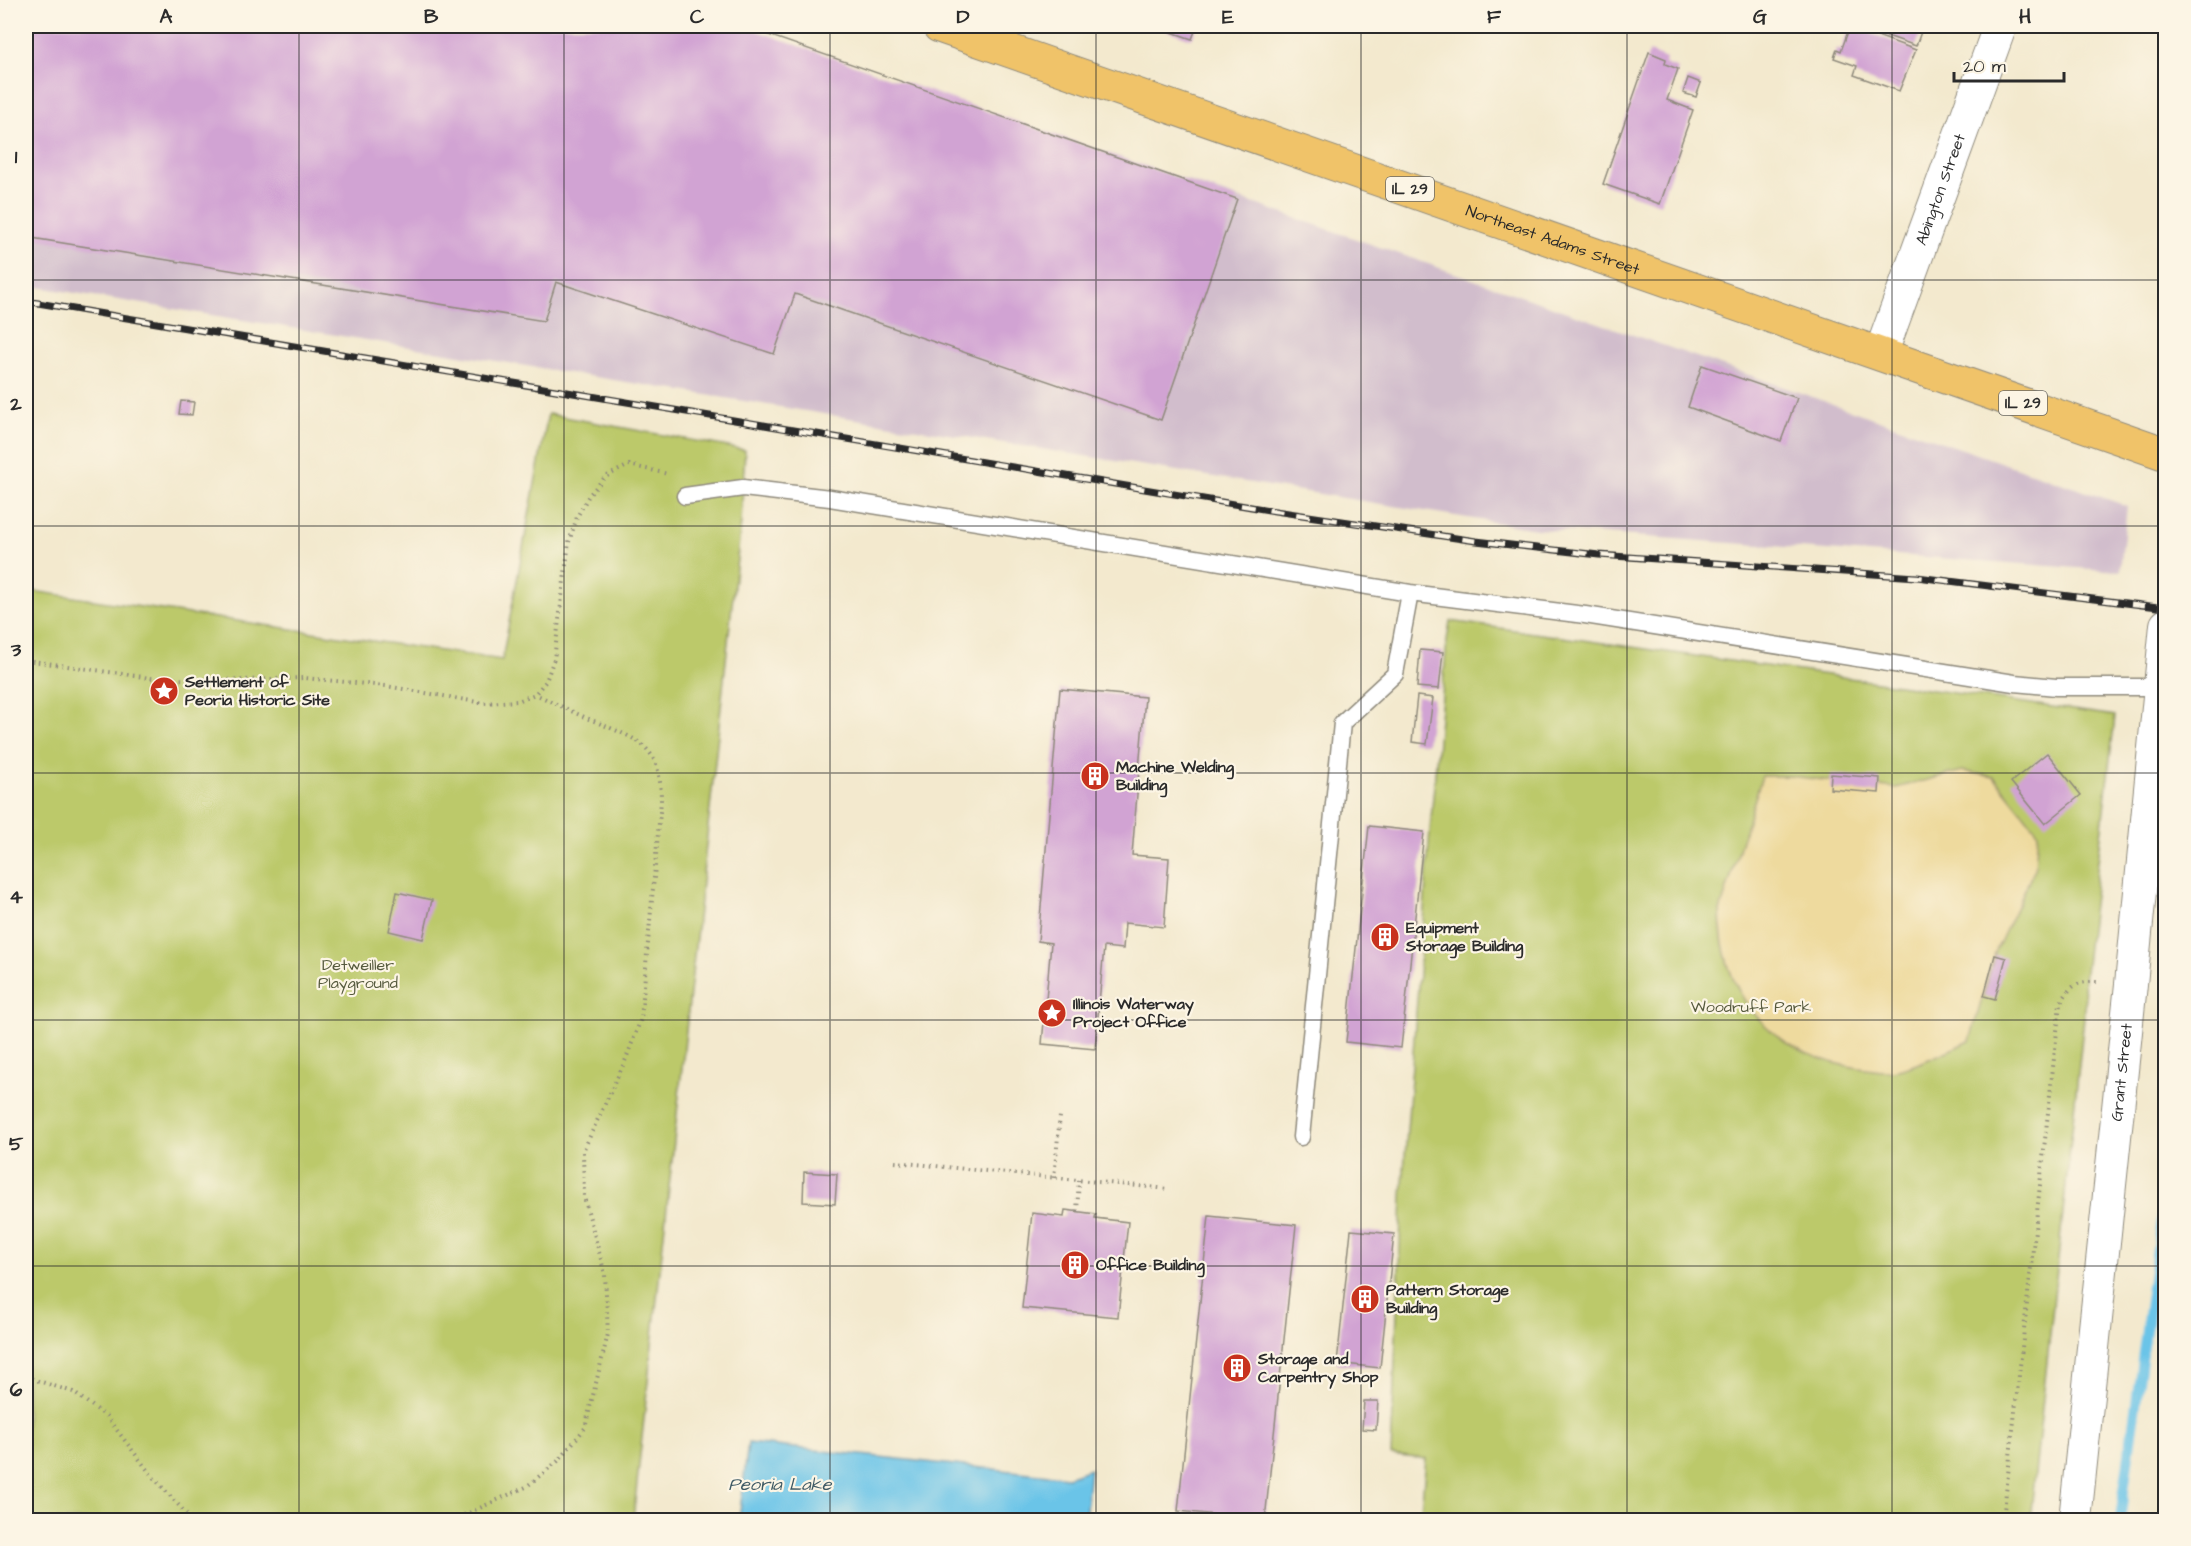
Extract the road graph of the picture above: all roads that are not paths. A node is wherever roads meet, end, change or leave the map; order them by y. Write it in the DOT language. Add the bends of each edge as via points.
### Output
graph roads {
  1 [pos="939,26"];
  2 [pos="2000,26"];
  3 [pos="1881,353"];
  4 [pos="2166,454"];
  5 [pos="685,496"];
  6 [pos="1410,593"];
  7 [pos="2166,625"];
  8 [pos="2159,687"];
  9 [pos="2161,725"];
  10 [pos="1300,1137"];
  11 [pos="2075,1521"];
  1 -- 3 [label="main road, Northeast Adams Street / IL 29"];
  2 -- 3 [label="street, Abington Street"];
  3 -- 4 [label="main road, Northeast Adams Street / IL 29"];
  5 -- 6 [label="lane" via="743,488 830,498"];
  6 -- 8 [label="lane" via="1585,615 2014,684"];
  6 -- 10 [label="lane" via="1395,674 1342,723"];
  7 -- 8 [label="street, Grant Street"];
  8 -- 9 [label="street, Grant Street"];
  9 -- 11 [label="street, Grant Street"];
}
